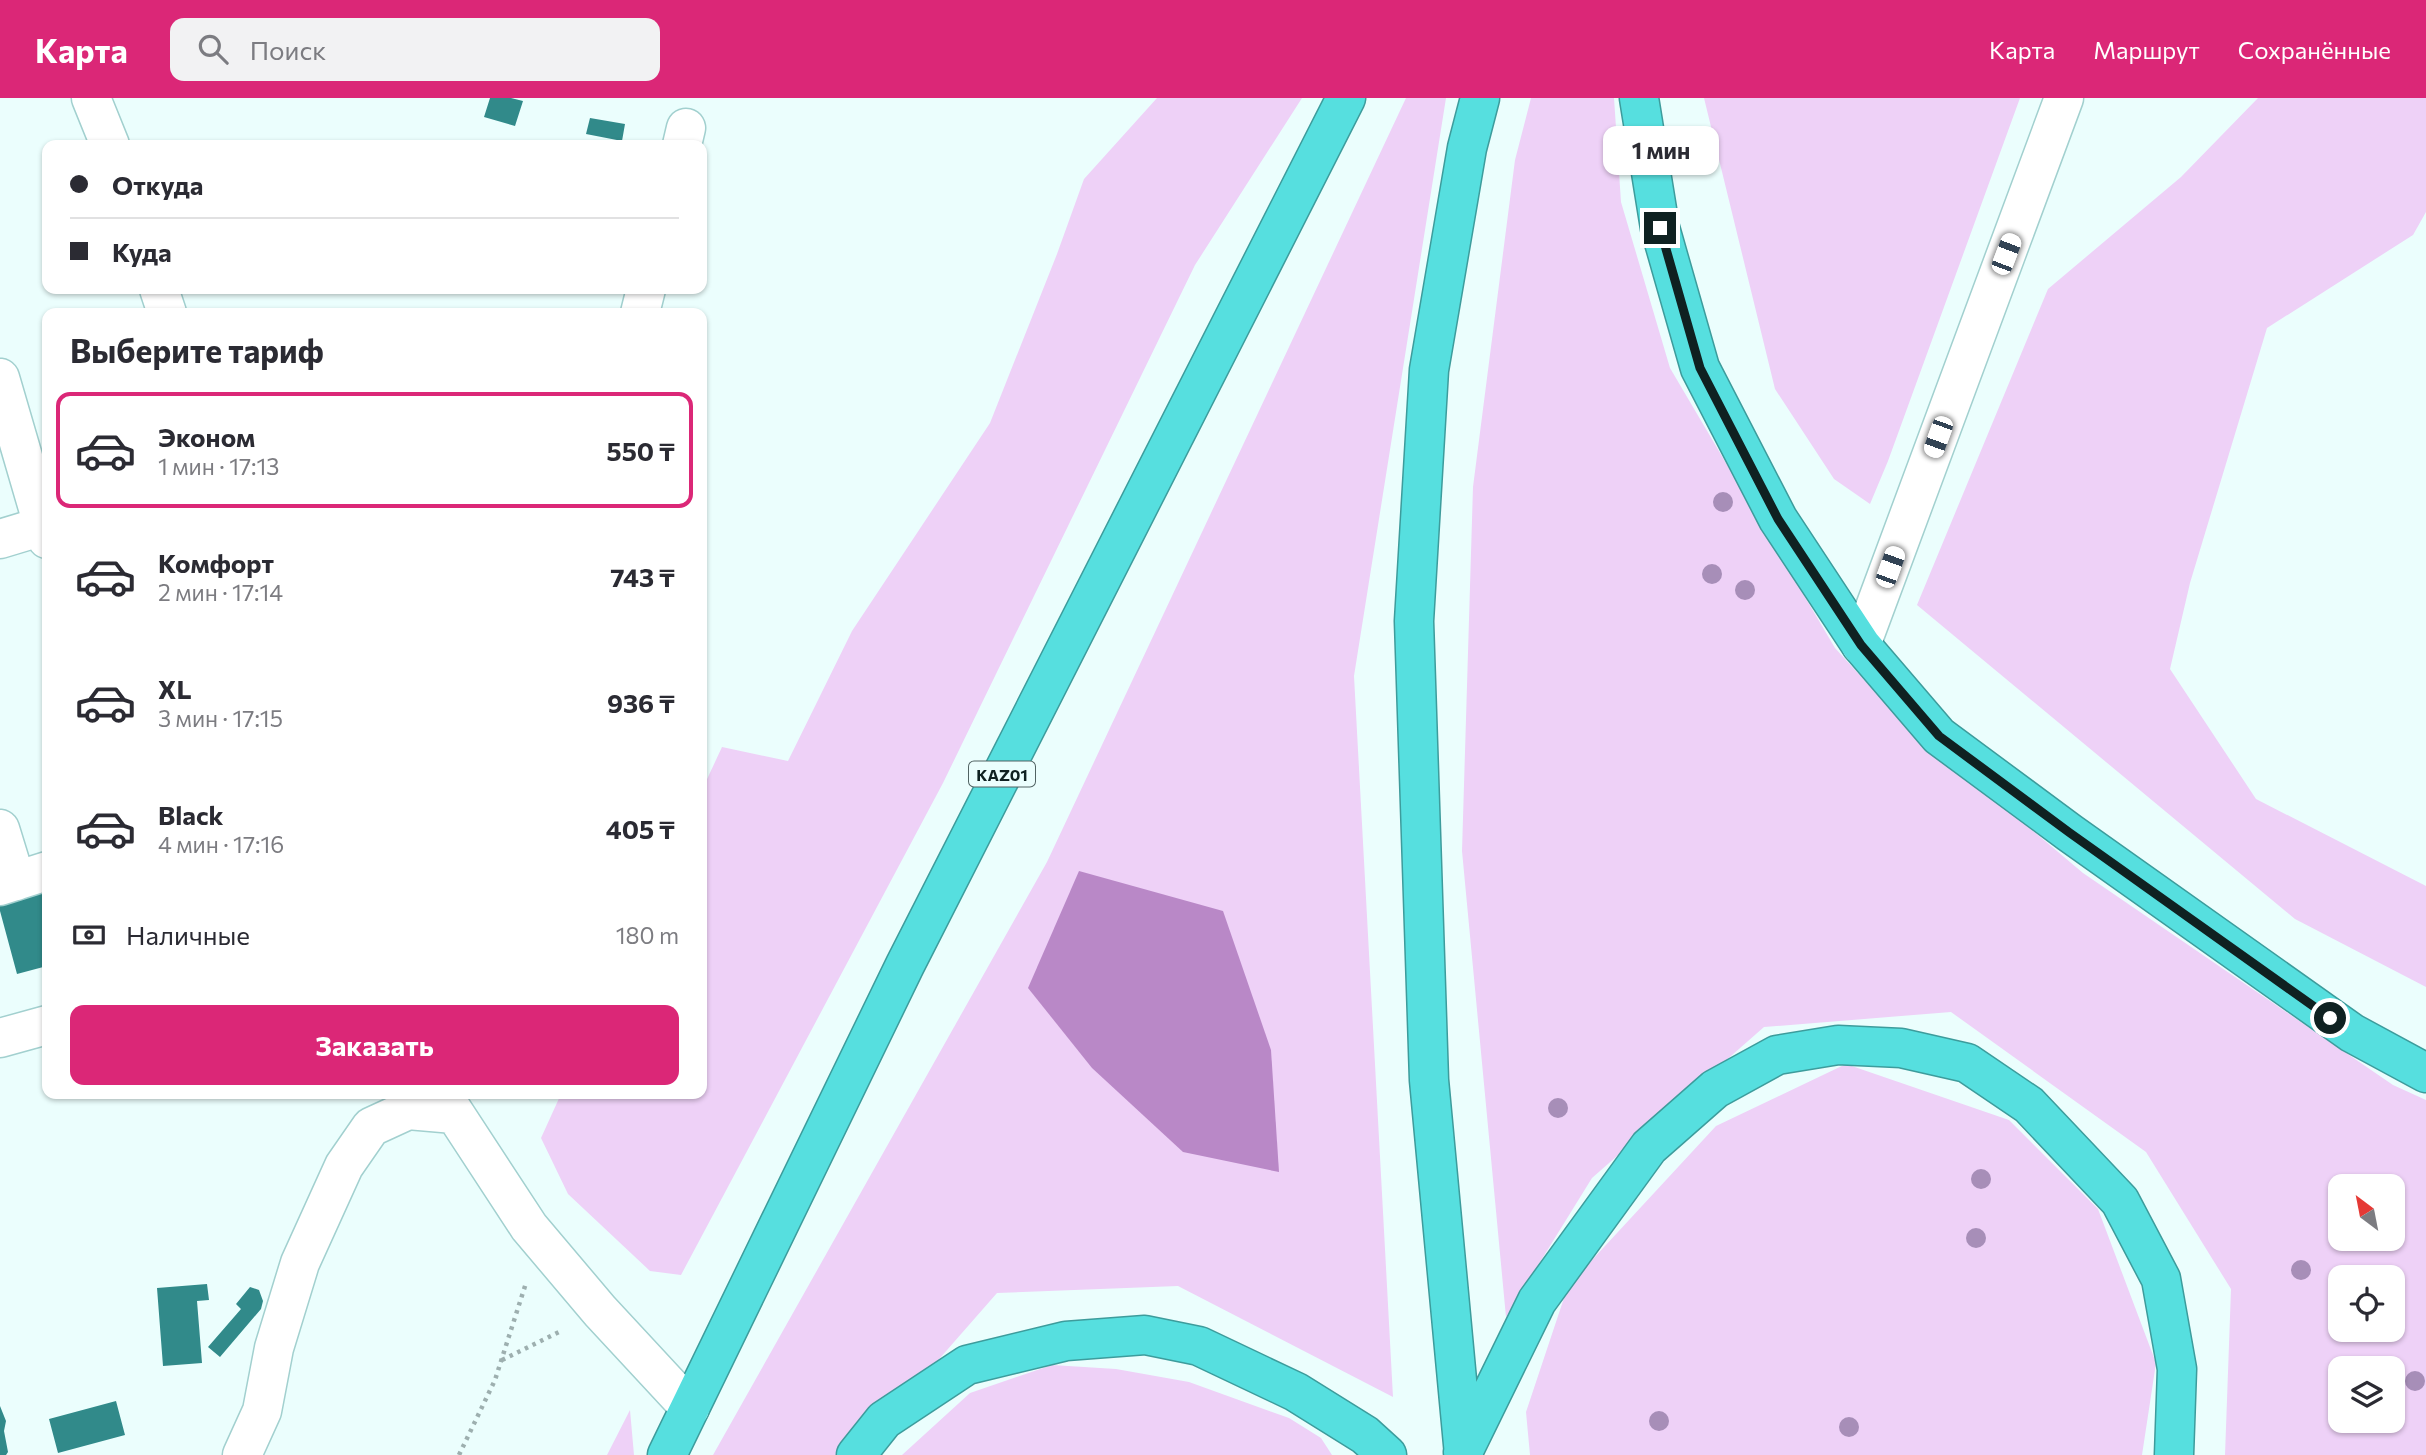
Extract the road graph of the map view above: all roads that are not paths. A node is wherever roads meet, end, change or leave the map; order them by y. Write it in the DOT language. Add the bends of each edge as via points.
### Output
graph roads {
  1 [pos="91,98"];
  2 [pos="1346,98"];
  3 [pos="1480,98"];
  4 [pos="1639,98"];
  5 [pos="2064,98"];
  6 [pos="108,140"];
  7 [pos="0,378"];
  8 [pos="22,449"];
  9 [pos="42,522"];
  10 [pos="42,533"];
  11 [pos="0,539"];
  12 [pos="1861,645"];
  13 [pos="0,829"];
  14 [pos="21,879"];
  15 [pos="42,1026"];
  16 [pos="0,1038"];
  17 [pos="2426,1073"];
  18 [pos="448,1104"];
  19 [pos="690,1408"];
  20 [pos="1464,1453"];
  21 [pos="243,1455"];
  22 [pos="667,1455"];
  23 [pos="856,1455"];
  24 [pos="1387,1455"];
  25 [pos="2174,1455"];
  1 -- 6 [label="street"];
  2 -- 19 [label="highway, KАZ01" via="905,965"];
  3 -- 20 [label="highway" via="1467,148 1429,370 1414,621 1429,1080"];
  4 -- 12 [label="highway" via="1660,228 1700,368 1778,519"];
  5 -- 12 [label="street"];
  7 -- 8 [label="street"];
  8 -- 9 [label="street"];
  10 -- 11 [label="street"];
  12 -- 17 [label="highway" via="1939,736 2352,1033"];
  13 -- 14 [label="street"];
  15 -- 16 [label="street"];
  18 -- 19 [label="street" via="540,1241"];
  18 -- 21 [label="street" via="408,1110 371,1127 344,1166 300,1263 274,1348 262,1412"];
  19 -- 22 [label="highway, KАZ01"];
  20 -- 25 [label="highway" via="1537,1301 1649,1147 1715,1089 1777,1055 1838,1045 1901,1048 1967,1063 2029,1105 2120,1201 2161,1279 2177,1369"];
  23 -- 24 [label="highway" via="884,1420 967,1365 1066,1340 1145,1335 1199,1346 1296,1392 1365,1435"];
}
